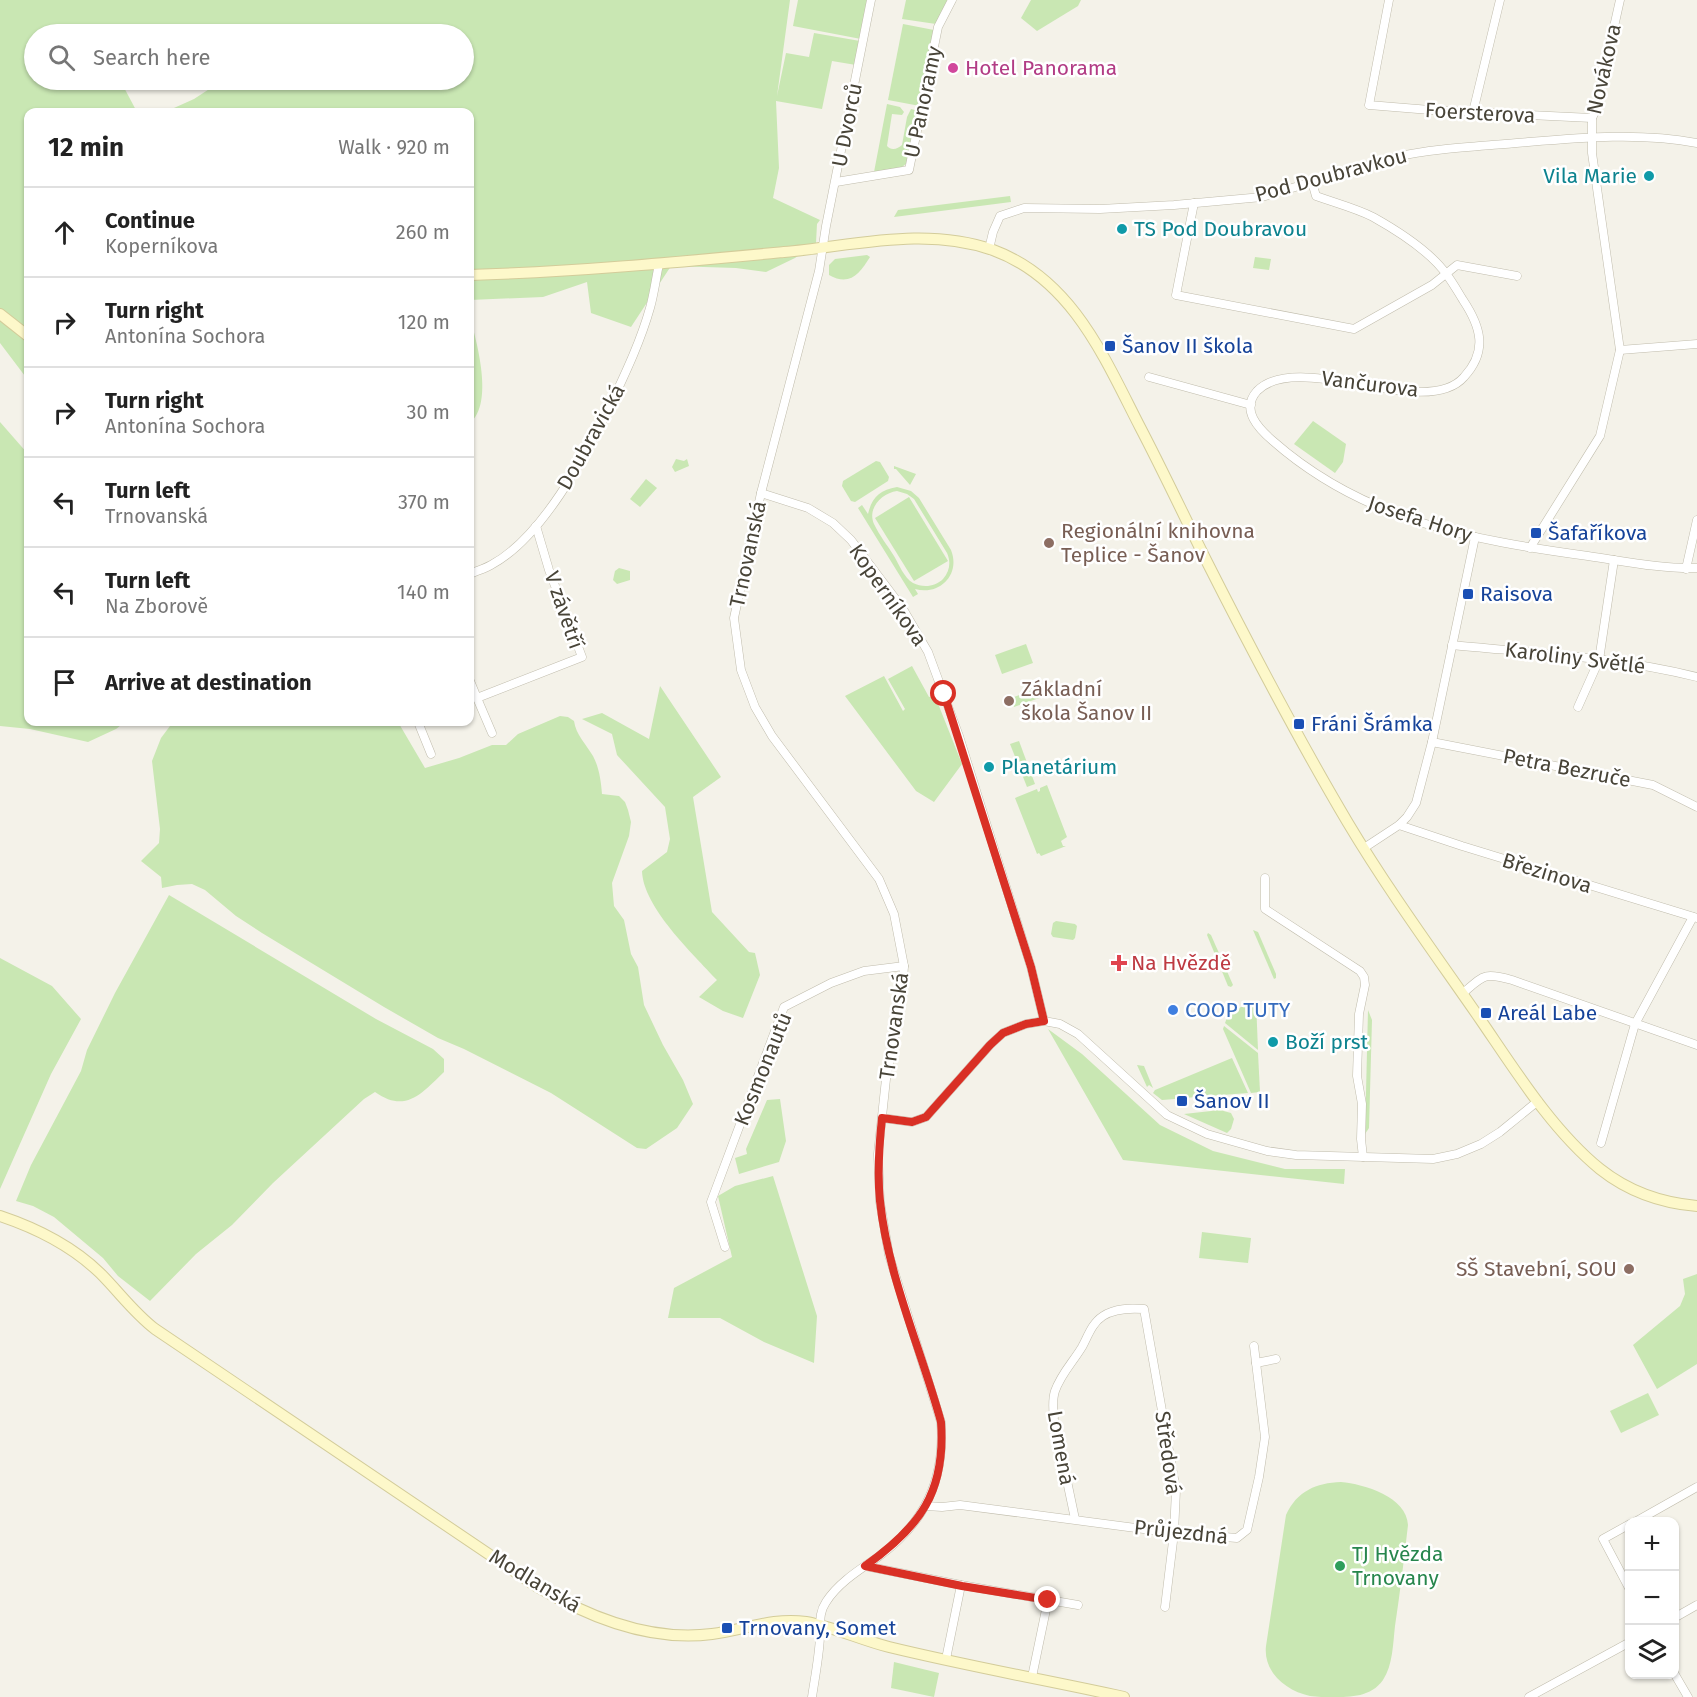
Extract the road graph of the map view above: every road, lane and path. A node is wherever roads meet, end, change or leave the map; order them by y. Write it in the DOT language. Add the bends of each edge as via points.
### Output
graph roads {
  1 [pos="872,0"];
  2 [pos="952,0"];
  3 [pos="1389,0"];
  4 [pos="1500,0"];
  5 [pos="1620,0"];
  6 [pos="1473,112"];
  7 [pos="1592,118"];
  8 [pos="1593,138"];
  9 [pos="1697,143"];
  10 [pos="836,182"];
  11 [pos="1312,182"];
  12 [pos="1194,203"];
  13 [pos="823,249"];
  14 [pos="989,249"];
  15 [pos="660,264"];
  16 [pos="1446,273"];
  17 [pos="474,275"];
  18 [pos="1516,276"];
  19 [pos="0,314"];
  20 [pos="24,333"];
  21 [pos="1697,344"];
  22 [pos="1620,350"];
  23 [pos="1149,377"];
  24 [pos="1251,405"];
  25 [pos="761,493"];
  26 [pos="1697,520"];
  27 [pos="536,526"];
  28 [pos="1475,537"];
  29 [pos="1530,548"];
  30 [pos="1614,560"];
  31 [pos="1697,568"];
  32 [pos="1686,569"];
  33 [pos="474,572"];
  34 [pos="1452,645"];
  35 [pos="1599,660"];
  36 [pos="1697,677"];
  37 [pos="474,691"];
  38 [pos="477,698"];
  39 [pos="1578,707"];
  40 [pos="420,726"];
  41 [pos="492,733"];
  42 [pos="1432,742"];
  43 [pos="431,754"];
  44 [pos="1697,807"];
  45 [pos="1399,825"];
  46 [pos="1364,848"];
  47 [pos="1265,878"];
  48 [pos="1695,917"];
  49 [pos="904,966"];
  50 [pos="1462,993"];
  51 [pos="1044,1021"];
  52 [pos="1635,1024"];
  53 [pos="1697,1045"];
  54 [pos="1538,1101"];
  55 [pos="882,1118"];
  56 [pos="1602,1143"];
  57 [pos="1364,1157"];
  58 [pos="1697,1206"];
  59 [pos="0,1216"];
  60 [pos="725,1247"];
  61 [pos="1135,1308"];
  62 [pos="1254,1346"];
  63 [pos="1276,1359"];
  64 [pos="1256,1363"];
  65 [pos="1697,1487"];
  66 [pos="926,1506"];
  67 [pos="1642,1517"];
  68 [pos="1075,1519"];
  69 [pos="1625,1526"];
  70 [pos="1174,1533"];
  71 [pos="865,1566"];
  72 [pos="1625,1582"];
  73 [pos="962,1586"];
  74 [pos="1048,1600"];
  75 [pos="1078,1605"];
  76 [pos="1697,1605"];
  77 [pos="1165,1607"];
  78 [pos="1679,1615"];
  79 [pos="819,1625"];
  80 [pos="1625,1644"];
  81 [pos="946,1659"];
  82 [pos="1032,1677"];
  83 [pos="1678,1679"];
  84 [pos="1120,1696"];
  85 [pos="812,1697"];
  86 [pos="1529,1697"];
  87 [pos="1688,1697"];
  1 -- 10 [label="street, U Dvorců"];
  2 -- 10 [label="street, U Panoramy" via="938,27 909,170"];
  3 -- 6 [label="street, Foersterova" via="1369,105"];
  4 -- 6 [label="street"];
  5 -- 7 [label="street, Novákova"];
  6 -- 7 [label="street, Foersterova"];
  7 -- 8 [label="street, Novákova"];
  8 -- 9 [label="street, Pod Doubravkou" via="1666,137"];
  8 -- 11 [label="street, Pod Doubravkou" via="1414,153"];
  8 -- 22 [label="street, Novákova"];
  10 -- 13 [label="street, U Dvorců"];
  11 -- 12 [label="street, Pod Doubravkou" via="1262,197"];
  11 -- 16 [label="street, Vančurova" via="1316,196 1371,216 1410,239"];
  12 -- 14 [label="street, Pod Doubravkou" via="1100,209 1024,208 1000,216"];
  12 -- 16 [label="street" via="1176,295 1354,329"];
  13 -- 14 [label="street" via="930,239"];
  13 -- 15 [label="street"];
  13 -- 25 [label="street, Trnovanská"];
  14 -- 46 [label="street" via="1028,268 1056,290 1102,352 1293,728"];
  15 -- 17 [label="street" via="575,272"];
  15 -- 27 [label="street, Doubravická" via="650,308 628,368 585,455"];
  16 -- 18 [label="street" via="1457,265"];
  16 -- 24 [label="street, Vančurova" via="1475,319 1480,339 1477,360 1463,380 1427,392 1299,376 1267,384 1255,393"];
  19 -- 20 [label="street"];
  21 -- 22 [label="street"];
  22 -- 29 [label="street, Novákova" via="1600,436"];
  23 -- 24 [label="street"];
  24 -- 28 [label="street, Josefa Hory" via="1252,419 1260,430 1332,484 1391,514"];
  25 -- 49 [label="street, Trnovanská" via="734,618 741,670 755,707 772,736 882,884 894,914"];
  25 -- 51 [label="street, Koperníkova" via="808,508 851,540 903,609 927,650 960,741 1031,967"];
  26 -- 32 [label="street"];
  27 -- 33 [label="street, Doubravická" via="492,565"];
  27 -- 38 [label="street, V závětří" via="582,657"];
  28 -- 29 [label="street, Josefa Hory"];
  28 -- 34 [label="street"];
  29 -- 30 [label="street, Josefa Hory"];
  30 -- 32 [label="street, Josefa Hory"];
  30 -- 35 [label="street"];
  31 -- 32 [label="street, Josefa Hory"];
  34 -- 35 [label="street, Karoliny Světlé"];
  34 -- 42 [label="street"];
  35 -- 36 [label="street, Karoliny Světlé"];
  35 -- 39 [label="street"];
  37 -- 38 [label="street"];
  38 -- 41 [label="street"];
  40 -- 43 [label="street"];
  42 -- 44 [label="street, Petra Bezruče" via="1653,785"];
  42 -- 45 [label="street" via="1416,803"];
  45 -- 46 [label="street"];
  45 -- 48 [label="street, Březinova"];
  46 -- 50 [label="street"];
  47 -- 57 [label="street" via="1265,909 1364,976 1357,1076"];
  48 -- 52 [label="street"];
  49 -- 55 [label="street, Trnovanská"];
  49 -- 60 [label="street, Kosmonautů" via="864,971 784,1007 711,1202"];
  50 -- 52 [label="street" via="1480,978 1492,974"];
  50 -- 54 [label="street"];
  51 -- 55 [label="street" via="1003,1033 926,1117 912,1122"];
  51 -- 57 [label="street" via="1078,1034 1167,1115 1188,1127 1267,1151"];
  52 -- 53 [label="street"];
  52 -- 56 [label="street"];
  54 -- 57 [label="street" via="1500,1132 1457,1154 1417,1159"];
  54 -- 58 [label="street" via="1573,1143 1614,1179 1652,1198"];
  55 -- 66 [label="street, Trnovanská" via="879,1194 889,1254 941,1422 940,1464"];
  59 -- 79 [label="street, Modlanská" via="38,1231 78,1255 145,1322 536,1586 586,1612 632,1628 679,1636 713,1634 782,1620"];
  61 -- 68 [label="street, Lomená" via="1115,1311 1094,1324 1054,1392 1054,1419"];
  61 -- 70 [label="street, Středová" via="1144,1309 1153,1357 1176,1490"];
  62 -- 64 [label="street, Průjezdná"];
  63 -- 64 [label="street"];
  64 -- 70 [label="street, Průjezdná" via="1265,1437 1247,1530 1237,1538"];
  65 -- 67 [label="street"];
  66 -- 68 [label="street, Průjezdná" via="960,1505"];
  66 -- 71 [label="street, Trnovanská" via="907,1532"];
  68 -- 70 [label="street, Průjezdná"];
  69 -- 72 [label="street" via="1603,1539"];
  70 -- 77 [label="street, Středová"];
  71 -- 73 [label="street"];
  71 -- 79 [label="street, Trnovanská" via="832,1594 820,1613"];
  73 -- 74 [label="street"];
  73 -- 81 [label="street"];
  74 -- 75 [label="street"];
  74 -- 82 [label="street"];
  76 -- 78 [label="street"];
  79 -- 81 [label="street, Modlanská"];
  79 -- 85 [label="street, Trnovanská"];
  80 -- 86 [label="street"];
  81 -- 82 [label="street, Modlanská"];
  82 -- 84 [label="street, Modlanská"];
  83 -- 87 [label="street"];
}
